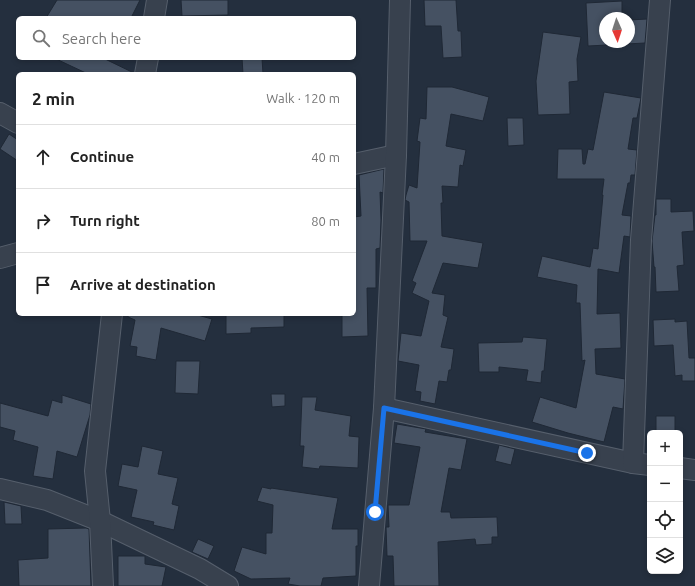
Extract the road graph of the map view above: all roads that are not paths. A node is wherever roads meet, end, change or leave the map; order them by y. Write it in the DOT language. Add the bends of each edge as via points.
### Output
graph roads {
  1 [pos="157,0"];
  2 [pos="400,0"];
  3 [pos="660,0"];
  4 [pos="154,16"];
  5 [pos="148,60"];
  6 [pos="145,72"];
  7 [pos="0,113"];
  8 [pos="16,122"];
  9 [pos="396,155"];
  10 [pos="356,164"];
  11 [pos="16,254"];
  12 [pos="0,258"];
  13 [pos="112,316"];
  14 [pos="384,408"];
  15 [pos="642,464"];
  16 [pos="683,468"];
  17 [pos="695,470"];
  18 [pos="0,489"];
  19 [pos="100,521"];
  20 [pos="103,586"];
  21 [pos="228,586"];
  22 [pos="369,586"];
  1 -- 4 [label="street"];
  2 -- 9 [label="street"];
  3 -- 15 [label="street" via="641,240"];
  5 -- 6 [label="street"];
  7 -- 8 [label="street"];
  9 -- 10 [label="street"];
  9 -- 14 [label="street"];
  11 -- 12 [label="street"];
  13 -- 19 [label="street" via="95,472"];
  14 -- 15 [label="street"];
  14 -- 22 [label="street"];
  16 -- 17 [label="street"];
  18 -- 19 [label="street" via="47,500"];
  19 -- 20 [label="street"];
  19 -- 21 [label="street" via="200,569"];
}
